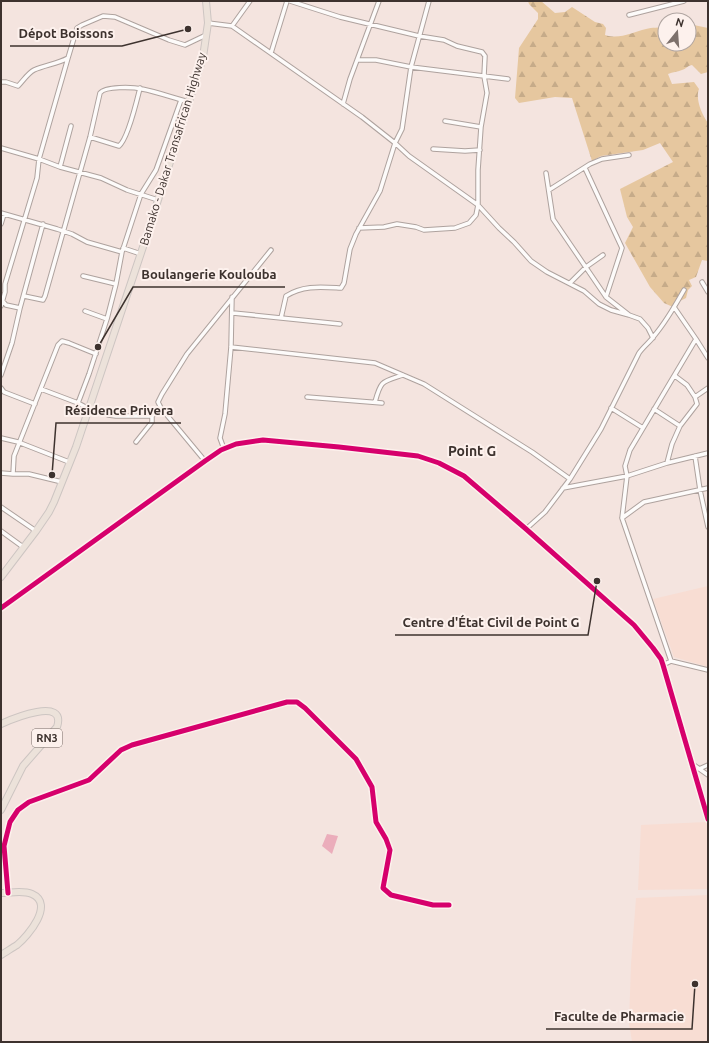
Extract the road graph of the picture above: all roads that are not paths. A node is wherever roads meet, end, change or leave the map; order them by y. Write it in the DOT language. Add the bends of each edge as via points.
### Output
graph roads {
  1 [pos="206,1"];
  2 [pos="249,1"];
  3 [pos="289,1"];
  4 [pos="379,1"];
  5 [pos="429,1"];
  6 [pos="684,1"];
  7 [pos="629,15"];
  8 [pos="208,23"];
  9 [pos="370,24"];
  10 [pos="232,26"];
  11 [pos="207,34"];
  12 [pos="419,36"];
  13 [pos="271,53"];
  14 [pos="68,58"];
  15 [pos="357,60"];
  16 [pos="411,67"];
  17 [pos="484,76"];
  18 [pos="508,79"];
  19 [pos="1,82"];
  20 [pos="140,88"];
  21 [pos="180,100"];
  22 [pos="189,102"];
  23 [pos="343,104"];
  24 [pos="445,121"];
  25 [pos="71,126"];
  26 [pos="481,127"];
  27 [pos="90,137"];
  28 [pos="395,143"];
  29 [pos="2,148"];
  30 [pos="433,149"];
  31 [pos="480,150"];
  32 [pos="1,153"];
  33 [pos="629,155"];
  34 [pos="39,159"];
  35 [pos="60,167"];
  36 [pos="585,168"];
  37 [pos="80,172"];
  38 [pos="546,173"];
  39 [pos="549,190"];
  40 [pos="141,194"];
  41 [pos="158,200"];
  42 [pos="478,205"];
  43 [pos="3,213"];
  44 [pos="24,219"];
  45 [pos="1,224"];
  46 [pos="43,224"];
  47 [pos="359,228"];
  48 [pos="62,230"];
  49 [pos="122,250"];
  50 [pos="271,250"];
  51 [pos="141,254"];
  52 [pos="603,255"];
  53 [pos="586,268"];
  54 [pos="84,276"];
  55 [pos="702,282"];
  56 [pos="570,283"];
  57 [pos="116,284"];
  58 [pos="3,285"];
  59 [pos="684,290"];
  60 [pos="708,292"];
  61 [pos="24,296"];
  62 [pos="232,297"];
  63 [pos="606,297"];
  64 [pos="2,300"];
  65 [pos="1,306"];
  66 [pos="674,307"];
  67 [pos="20,308"];
  68 [pos="85,310"];
  69 [pos="233,313"];
  70 [pos="629,315"];
  71 [pos="281,318"];
  72 [pos="107,319"];
  73 [pos="340,324"];
  74 [pos="653,338"];
  75 [pos="696,340"];
  76 [pos="231,347"];
  77 [pos="96,354"];
  78 [pos="708,358"];
  79 [pos="1,375"];
  80 [pos="404,375"];
  81 [pos="675,376"];
  82 [pos="1,388"];
  83 [pos="708,388"];
  84 [pos="41,389"];
  85 [pos="307,397"];
  86 [pos="695,397"];
  87 [pos="375,402"];
  88 [pos="78,403"];
  89 [pos="382,403"];
  90 [pos="34,404"];
  91 [pos="161,408"];
  92 [pos="611,408"];
  93 [pos="89,409"];
  94 [pos="654,410"];
  95 [pos="108,414"];
  96 [pos="152,416"];
  97 [pos="680,426"];
  98 [pos="643,428"];
  99 [pos="1,438"];
  100 [pos="18,442"];
  101 [pos="136,442"];
  102 [pos="224,449"];
  103 [pos="708,453"];
  104 [pos="695,456"];
  105 [pos="205,461"];
  106 [pos="69,462"];
  107 [pos="666,463"];
  108 [pos="1,473"];
  109 [pos="13,474"];
  110 [pos="627,476"];
  111 [pos="570,479"];
  112 [pos="62,482"];
  113 [pos="562,488"];
  114 [pos="708,488"];
  115 [pos="700,490"];
  116 [pos="1,507"];
  117 [pos="622,518"];
  118 [pos="708,525"];
  119 [pos="526,529"];
  120 [pos="1,531"];
  121 [pos="36,531"];
  122 [pos="23,547"];
  123 [pos="1,577"];
  124 [pos="1,608"];
  125 [pos="671,661"];
  126 [pos="663,665"];
  127 [pos="708,670"];
  128 [pos="1,724"];
  129 [pos="691,762"];
  130 [pos="708,765"];
  131 [pos="699,769"];
  132 [pos="708,775"];
  133 [pos="1,810"];
  134 [pos="708,819"];
  135 [pos="1,893"];
  136 [pos="8,893"];
  137 [pos="449,905"];
  138 [pos="1,955"];
  1 -- 8 [label="highway, Bamako - Dakar Transafrican Highway"];
  2 -- 10 [label="street"];
  3 -- 9 [label="street"];
  3 -- 13 [label="street"];
  4 -- 9 [label="street"];
  5 -- 12 [label="street"];
  6 -- 7 [label="street"];
  8 -- 10 [label="street"];
  8 -- 11 [label="highway, Bamako - Dakar Transafrican Highway"];
  9 -- 12 [label="street"];
  9 -- 15 [label="street"];
  10 -- 13 [label="street"];
  11 -- 14 [label="street" via="184,45 115,17 103,16 77,28"];
  11 -- 22 [label="highway, Bamako - Dakar Transafrican Highway" via="203,57"];
  12 -- 16 [label="street"];
  12 -- 17 [label="street" via="444,40 484,53"];
  13 -- 23 [label="street"];
  14 -- 19 [label="street" via="32,71 18,86"];
  14 -- 34 [label="street"];
  15 -- 16 [label="street" via="376,60"];
  15 -- 23 [label="street"];
  16 -- 17 [label="street"];
  16 -- 28 [label="street" via="402,129"];
  17 -- 18 [label="street"];
  17 -- 26 [label="street" via="487,93"];
  20 -- 21 [label="street"];
  20 -- 27 [label="street" via="109,88 102,91"];
  20 -- 27 [label="street" via="122,144 119,146"];
  21 -- 22 [label="street"];
  21 -- 40 [label="street" via="156,170"];
  22 -- 41 [label="highway, Bamako - Dakar Transafrican Highway"];
  23 -- 28 [label="street"];
  24 -- 26 [label="street"];
  25 -- 35 [label="street"];
  26 -- 31 [label="street"];
  27 -- 37 [label="street"];
  28 -- 42 [label="street" via="409,156"];
  28 -- 47 [label="street" via="380,191"];
  29 -- 32 [label="street"];
  29 -- 34 [label="street"];
  30 -- 31 [label="street"];
  31 -- 42 [label="street"];
  33 -- 36 [label="street" via="602,159"];
  34 -- 35 [label="street"];
  34 -- 44 [label="street" via="37,178"];
  35 -- 37 [label="street"];
  36 -- 39 [label="street"];
  36 -- 63 [label="street" via="622,248"];
  37 -- 40 [label="street"];
  37 -- 48 [label="street"];
  38 -- 39 [label="street"];
  39 -- 53 [label="street" via="553,219"];
  40 -- 41 [label="street"];
  40 -- 49 [label="street"];
  41 -- 51 [label="highway, Bamako - Dakar Transafrican Highway"];
  42 -- 47 [label="street" via="476,215 469,223 455,228 424,230 397,224"];
  42 -- 56 [label="street" via="531,261"];
  43 -- 44 [label="street"];
  43 -- 45 [label="street"];
  44 -- 46 [label="street"];
  44 -- 58 [label="street"];
  46 -- 48 [label="street"];
  46 -- 61 [label="street"];
  47 -- 71 [label="street" via="350,249 341,288 309,287 295,290 286,296"];
  48 -- 49 [label="street" via="87,242"];
  48 -- 61 [label="street" via="43,300"];
  49 -- 51 [label="street"];
  49 -- 57 [label="street"];
  50 -- 62 [label="street"];
  51 -- 93 [label="highway, Bamako - Dakar Transafrican Highway"];
  52 -- 53 [label="street"];
  53 -- 56 [label="street"];
  53 -- 63 [label="street"];
  54 -- 57 [label="street"];
  55 -- 60 [label="street"];
  56 -- 70 [label="street" via="599,304"];
  57 -- 72 [label="street"];
  58 -- 64 [label="street" via="5,292"];
  59 -- 66 [label="street"];
  61 -- 67 [label="street"];
  62 -- 69 [label="street"];
  62 -- 91 [label="street" via="187,354 158,402"];
  63 -- 70 [label="street"];
  64 -- 65 [label="street"];
  64 -- 67 [label="street" via="6,305"];
  66 -- 74 [label="street"];
  66 -- 75 [label="street"];
  67 -- 79 [label="street"];
  68 -- 72 [label="street"];
  69 -- 71 [label="street"];
  69 -- 76 [label="street"];
  70 -- 74 [label="street" via="640,320"];
  71 -- 73 [label="street"];
  72 -- 77 [label="street"];
  74 -- 92 [label="street" via="639,353"];
  75 -- 78 [label="street"];
  75 -- 81 [label="street"];
  76 -- 80 [label="street" via="375,363"];
  76 -- 102 [label="street" via="225,414 220,438"];
  77 -- 84 [label="street" via="62,341 58,345"];
  77 -- 88 [label="street"];
  80 -- 87 [label="street" via="384,381"];
  80 -- 111 [label="street" via="424,384 490,425"];
  81 -- 86 [label="street" via="687,385"];
  81 -- 94 [label="street"];
  82 -- 90 [label="street" via="4,392"];
  83 -- 86 [label="street"];
  84 -- 88 [label="street"];
  84 -- 90 [label="street"];
  85 -- 87 [label="street"];
  86 -- 97 [label="street" via="696,406"];
  87 -- 89 [label="street"];
  88 -- 93 [label="street"];
  90 -- 100 [label="street"];
  91 -- 96 [label="street"];
  91 -- 105 [label="street"];
  92 -- 98 [label="street"];
  92 -- 111 [label="street"];
  93 -- 106 [label="highway, Bamako - Dakar Transafrican Highway"];
  94 -- 97 [label="street"];
  94 -- 98 [label="street"];
  95 -- 96 [label="street"];
  96 -- 101 [label="street" via="152,422"];
  97 -- 107 [label="street"];
  98 -- 110 [label="street" via="630,450 626,466"];
  99 -- 100 [label="street"];
  100 -- 106 [label="street"];
  100 -- 109 [label="street"];
  102 -- 105 [label="street"];
  102 -- 119 [label="street" via="236,444 263,440 418,456 464,476"];
  103 -- 104 [label="street"];
  104 -- 107 [label="street"];
  104 -- 115 [label="street"];
  105 -- 124 [label="street"];
  106 -- 112 [label="highway, Bamako - Dakar Transafrican Highway"];
  107 -- 110 [label="street"];
  108 -- 109 [label="street"];
  109 -- 112 [label="street" via="29,474"];
  110 -- 113 [label="street"];
  110 -- 117 [label="street"];
  111 -- 113 [label="street"];
  112 -- 121 [label="highway, Bamako - Dakar Transafrican Highway" via="54,502"];
  113 -- 119 [label="street" via="545,512"];
  114 -- 115 [label="street"];
  115 -- 117 [label="street" via="644,502"];
  115 -- 118 [label="street"];
  116 -- 121 [label="street"];
  117 -- 125 [label="street"];
  119 -- 126 [label="street" via="634,625"];
  120 -- 122 [label="street"];
  121 -- 122 [label="highway, Bamako - Dakar Transafrican Highway"];
  122 -- 123 [label="highway, Bamako - Dakar Transafrican Highway"];
  125 -- 126 [label="street"];
  125 -- 127 [label="street"];
  126 -- 129 [label="street"];
  128 -- 133 [label="highway, RN3" via="24,715 49,711 57,715 58,722 22,766"];
  129 -- 131 [label="street"];
  129 -- 134 [label="street"];
  130 -- 131 [label="street"];
  131 -- 132 [label="street"];
  135 -- 136 [label="highway"];
  136 -- 137 [label="street" via="4,846 10,822 18,810 28,802 88,780 121,750 132,745 287,702 297,702 356,759 372,787 376,822 390,850 383,888 391,895 433,905"];
  136 -- 138 [label="highway" via="31,893 38,898 42,910 25,936"];
}
